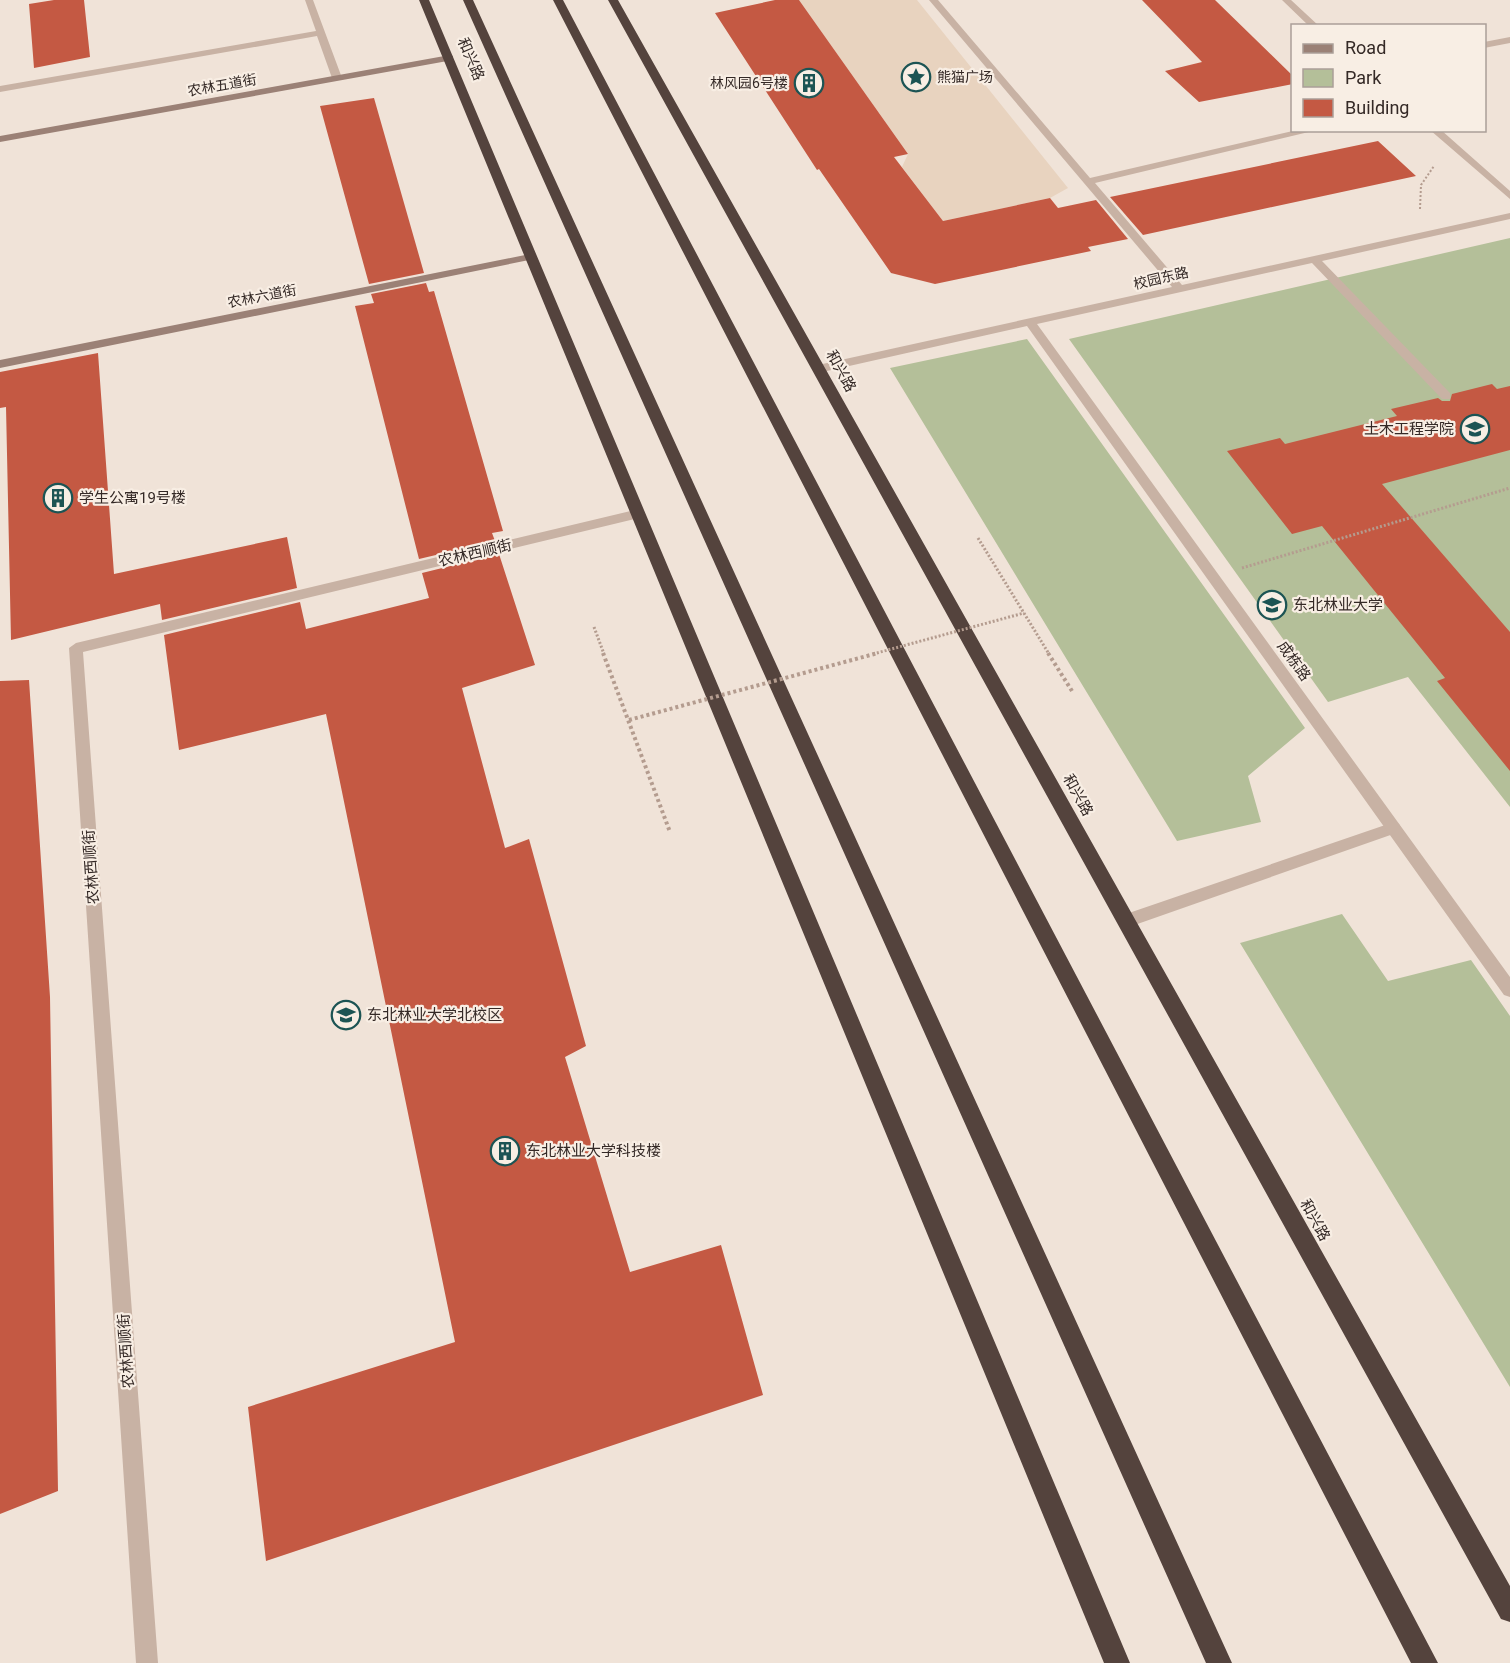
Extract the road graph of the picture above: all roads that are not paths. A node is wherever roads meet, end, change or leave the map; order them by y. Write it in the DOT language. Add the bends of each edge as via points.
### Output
graph roads {
  1 [pos="309,0"];
  2 [pos="424,0"];
  3 [pos="468,0"];
  4 [pos="558,0"];
  5 [pos="613,0"];
  6 [pos="933,0"];
  7 [pos="1286,0"];
  8 [pos="1313,24"];
  9 [pos="321,33"];
  10 [pos="1510,40"];
  11 [pos="1486,45"];
  12 [pos="450,58"];
  13 [pos="337,78"];
  14 [pos="0,89"];
  15 [pos="1303,132"];
  16 [pos="1437,132"];
  17 [pos="0,139"];
  18 [pos="1088,182"];
  19 [pos="1510,196"];
  20 [pos="1510,216"];
  21 [pos="530,257"];
  22 [pos="1314,259"];
  23 [pos="1179,289"];
  24 [pos="1030,322"];
  25 [pos="0,364"];
  26 [pos="818,369"];
  27 [pos="1446,396"];
  28 [pos="639,514"];
  29 [pos="1394,828"];
  30 [pos="1126,921"];
  31 [pos="1510,990"];
  32 [pos="1510,1610"];
  33 [pos="147,1663"];
  34 [pos="1117,1663"];
  35 [pos="1220,1663"];
  36 [pos="1425,1663"];
  1 -- 9 [label="street"];
  2 -- 12 [label="highway, 和兴路"];
  3 -- 35 [label="highway, 和兴路"];
  4 -- 36 [label="highway"];
  5 -- 26 [label="highway, 和兴路"];
  6 -- 18 [label="street"];
  7 -- 8 [label="street"];
  9 -- 13 [label="street"];
  9 -- 14 [label="street"];
  10 -- 11 [label="street"];
  12 -- 13 [label="street, 农林五道街"];
  12 -- 21 [label="highway, 和兴路"];
  13 -- 17 [label="street, 农林五道街"];
  15 -- 18 [label="street"];
  16 -- 19 [label="street"];
  18 -- 23 [label="street"];
  20 -- 22 [label="street, 校园东路"];
  21 -- 25 [label="street, 农林六道街"];
  21 -- 28 [label="highway, 和兴路"];
  22 -- 23 [label="street, 校园东路"];
  22 -- 27 [label="street"];
  23 -- 24 [label="street, 校园东路"];
  24 -- 26 [label="street, 校园东路"];
  24 -- 29 [label="street, 成栋路"];
  26 -- 30 [label="highway, 和兴路"];
  28 -- 33 [label="street, 农林西顺街" via="76,648"];
  28 -- 34 [label="highway, 和兴路"];
  29 -- 30 [label="street"];
  29 -- 31 [label="street, 成栋路"];
  30 -- 32 [label="highway, 和兴路"];
}
